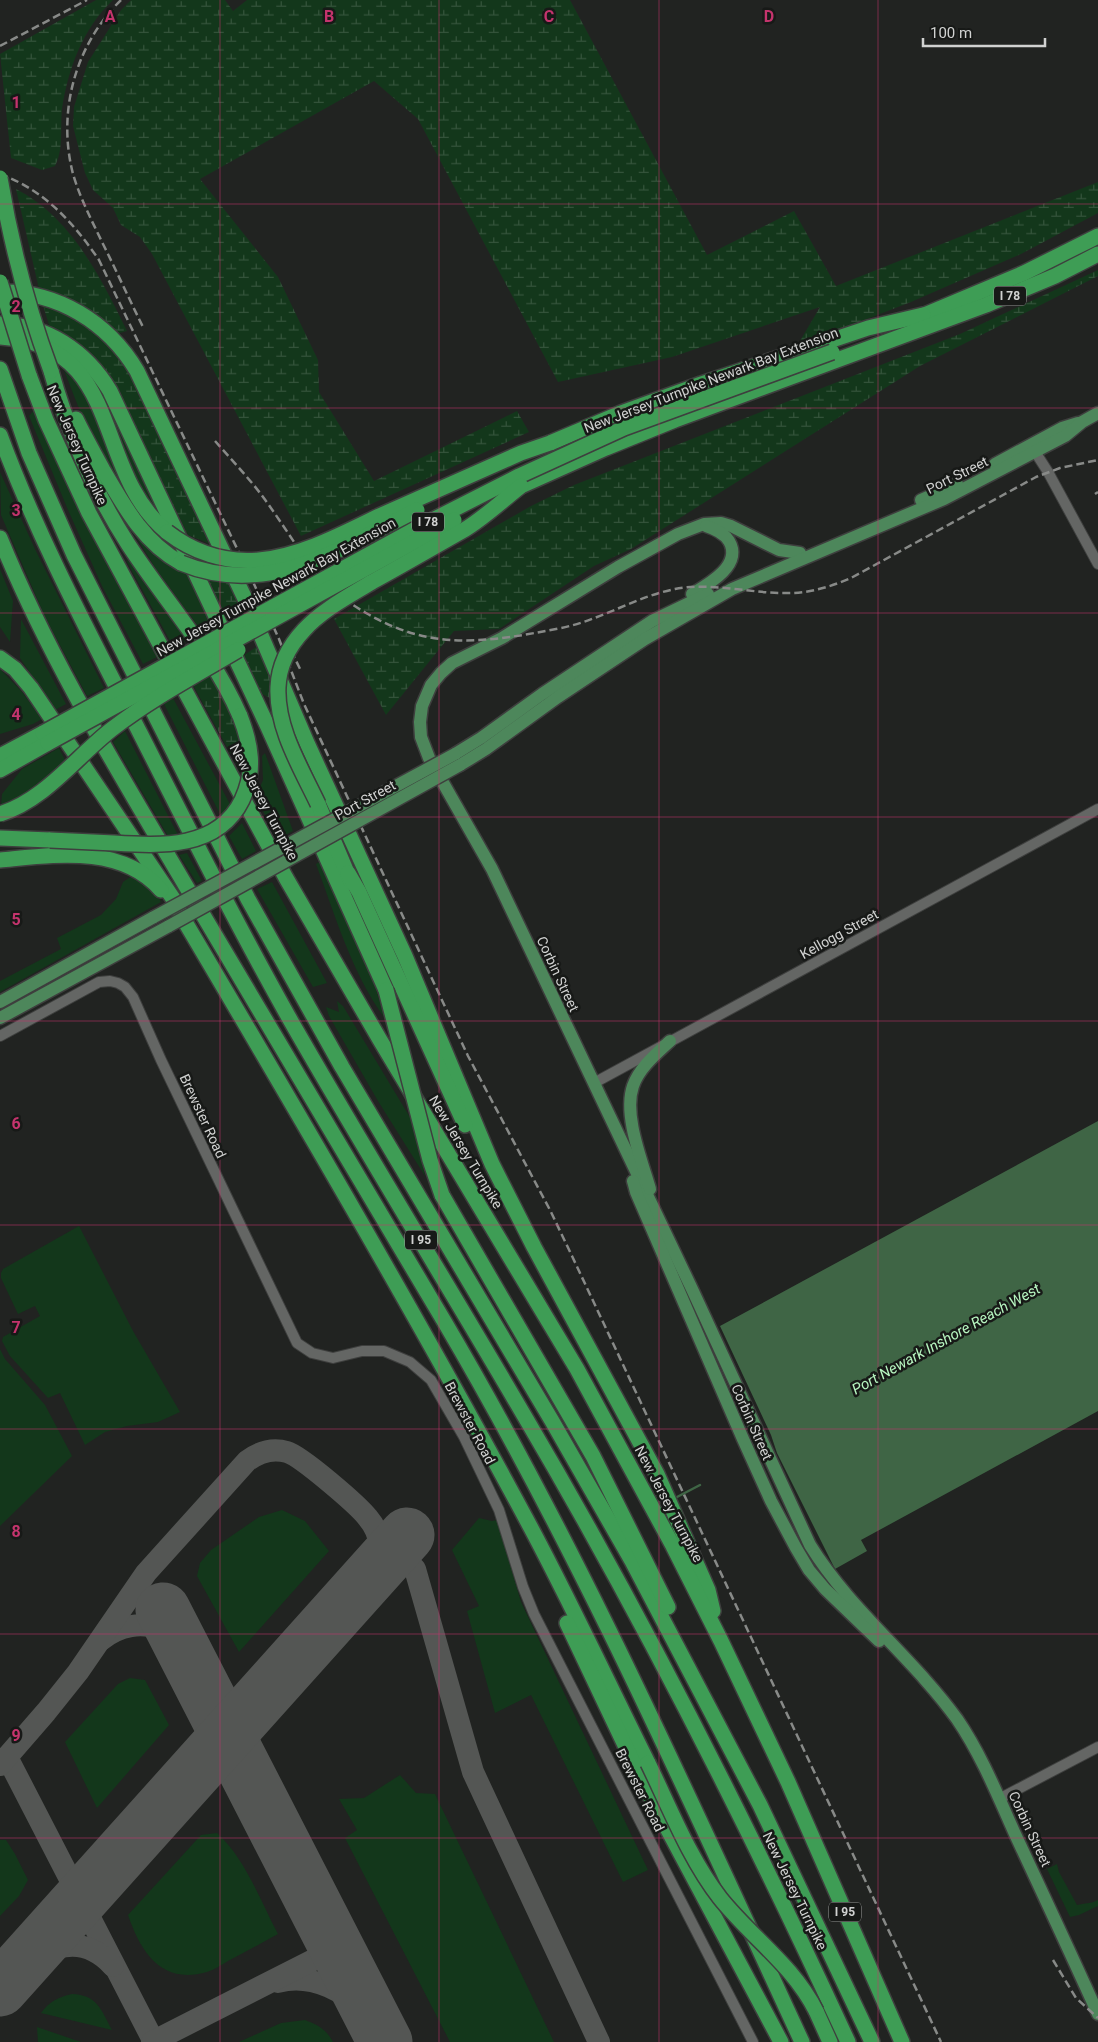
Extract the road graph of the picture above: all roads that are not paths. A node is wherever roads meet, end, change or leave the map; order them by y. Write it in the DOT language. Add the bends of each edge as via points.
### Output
graph roads {
  1 [pos="0,178"];
  2 [pos="1098,236"];
  3 [pos="1098,254"];
  4 [pos="0,282"];
  5 [pos="0,292"];
  6 [pos="923,315"];
  7 [pos="0,324"];
  8 [pos="0,337"];
  9 [pos="833,357"];
  10 [pos="51,371"];
  11 [pos="2,375"];
  12 [pos="1098,414"];
  13 [pos="0,435"];
  14 [pos="550,443"];
  15 [pos="1033,449"];
  16 [pos="522,486"];
  17 [pos="696,526"];
  18 [pos="0,538"];
  19 [pos="840,540"];
  20 [pos="800,553"];
  21 [pos="378,562"];
  22 [pos="1098,564"];
  23 [pos="727,588"];
  24 [pos="652,621"];
  25 [pos="0,658"];
  26 [pos="43,734"];
  27 [pos="0,744"];
  28 [pos="0,756"];
  29 [pos="458,759"];
  30 [pos="0,770"];
  31 [pos="1098,809"];
  32 [pos="0,814"];
  33 [pos="0,838"];
  34 [pos="0,860"];
  35 [pos="348,873"];
  36 [pos="181,915"];
  37 [pos="386,990"];
  38 [pos="0,1002"];
  39 [pos="0,1018"];
  40 [pos="0,1036"];
  41 [pos="670,1041"];
  42 [pos="594,1083"];
  43 [pos="623,1147"];
  44 [pos="658,1218"];
  45 [pos="534,1247"];
  46 [pos="511,1493"];
  47 [pos="721,1641"];
  48 [pos="914,1669"];
  49 [pos="692,1672"];
  50 [pos="1098,1747"];
  51 [pos="999,1799"];
  52 [pos="1098,2014"];
  53 [pos="753,2042"];
  54 [pos="781,2042"];
  55 [pos="802,2042"];
  56 [pos="830,2042"];
  57 [pos="848,2042"];
  58 [pos="872,2042"];
  59 [pos="902,2042"];
  1 -- 10 [label="highway, bridge" via="22,279"];
  2 -- 6 [label="highway, New Jersey Turnpike Newark Bay Extension / I 78" via="1017,276"];
  3 -- 9 [label="highway, New Jersey Turnpike Newark Bay Extension / I 78" via="994,302"];
  4 -- 47 [label="highway, New Jersey Turnpike / I 95, bridge" via="46,420 89,513 286,878 577,1369"];
  5 -- 45 [label="highway" via="46,298 78,312 115,340 137,371 248,606 421,992 484,1146"];
  6 -- 9 [label="highway, New Jersey Turnpike Newark Bay Extension / I 78"];
  6 -- 14 [label="highway" via="868,328 630,410"];
  7 -- 37 [label="highway" via="33,329 69,346 94,368 110,390 261,711"];
  8 -- 14 [label="highway, bridge" via="23,340 69,362 94,393 133,491 146,511 167,532 195,549 224,558 252,560 283,556"];
  9 -- 16 [label="highway, New Jersey Turnpike Newark Bay Extension / I 78" via="606,448"];
  9 -- 26 [label="highway, New Jersey Turnpike Newark Bay Extension / I 78, bridge" via="624,428 519,476 419,527"];
  10 -- 14 [label="highway, bridge" via="126,510 155,545 181,563 217,574 266,575 297,568"];
  10 -- 33 [label="highway, bridge" via="68,424 109,511 128,544 216,670 240,716 250,748 251,773 246,791 229,818 197,839 141,845"];
  11 -- 49 [label="highway, New Jersey Turnpike / I 95" via="29,453 70,546 248,899 342,1067 597,1499"];
  12 -- 15 [label="main road, Port Street" via="1062,428"];
  13 -- 57 [label="highway, New Jersey Turnpike / I 95" via="55,565 211,875 292,1022 606,1558 709,1753"];
  15 -- 19 [label="main road, Port Street"];
  15 -- 22 [label="street"];
  16 -- 21 [label="highway, New Jersey Turnpike Newark Bay Extension / I 78, bridge"];
  16 -- 35 [label="highway, bridge" via="466,529 326,612 304,629 292,644 280,670 279,708 287,735"];
  17 -- 20 [label="main road" via="710,523 731,526 779,550"];
  17 -- 24 [label="main road" via="714,528 726,536 732,548 730,563 713,580"];
  17 -- 42 [label="main road, Corbin Street" via="618,567 502,638 459,659 436,679 422,706 422,737 430,758 492,869"];
  18 -- 55 [label="highway, I 95" via="80,706 535,1482 620,1652"];
  19 -- 20 [label="main road"];
  19 -- 23 [label="main road"];
  20 -- 23 [label="main road"];
  21 -- 26 [label="highway, New Jersey Turnpike Newark Bay Extension / I 78, bridge"];
  21 -- 32 [label="highway, bridge" via="331,596 135,712 41,792"];
  23 -- 24 [label="main road, Port Street"];
  23 -- 29 [label="main road, Port Street" via="558,696 486,749"];
  24 -- 29 [label="main road, Port Street" via="548,690"];
  25 -- 36 [label="highway" via="25,680 48,711 159,875"];
  26 -- 27 [label="highway"];
  26 -- 28 [label="highway, New Jersey Turnpike Newark Bay Extension / I 78"];
  26 -- 30 [label="highway, New Jersey Turnpike Newark Bay Extension / I 78"];
  29 -- 38 [label="main road, Port Street, bridge" via="154,917"];
  29 -- 39 [label="main road, Port Street, bridge" via="169,926"];
  31 -- 41 [label="street, Kellogg Street"];
  34 -- 36 [label="highway" via="76,856 121,862 152,880"];
  35 -- 37 [label="highway" via="381,963"];
  35 -- 45 [label="highway" via="471,1138 516,1221"];
  36 -- 46 [label="highway" via="389,1269"];
  37 -- 49 [label="highway, bridge" via="442,1195 608,1484 677,1626"];
  40 -- 53 [label="street, Brewster Road" via="99,982 114,982 125,987 138,1006 297,1343 312,1353 333,1358 384,1351 410,1362 431,1380 464,1437 499,1510 534,1614"];
  41 -- 42 [label="street, Kellogg Street"];
  41 -- 44 [label="main road" via="645,1066 633,1086 629,1106"];
  42 -- 43 [label="main road, Corbin Street"];
  43 -- 44 [label="main road, Corbin Street"];
  43 -- 48 [label="main road, Corbin Street" via="636,1192 657,1242 747,1448 796,1548 825,1589 884,1646"];
  44 -- 48 [label="main road, Corbin Street" via="810,1545 821,1563"];
  45 -- 47 [label="highway" via="660,1481 708,1590"];
  46 -- 54 [label="highway" via="626,1748"];
  46 -- 56 [label="highway, bridge" via="696,1860 729,1908 791,1972 816,2010"];
  47 -- 59 [label="highway, New Jersey Turnpike / I 95" via="788,1782"];
  48 -- 51 [label="main road, Corbin Street" via="957,1719"];
  49 -- 58 [label="highway, New Jersey Turnpike / I 95" via="794,1875"];
  50 -- 51 [label="street"];
  51 -- 52 [label="main road, Corbin Street"];
}
